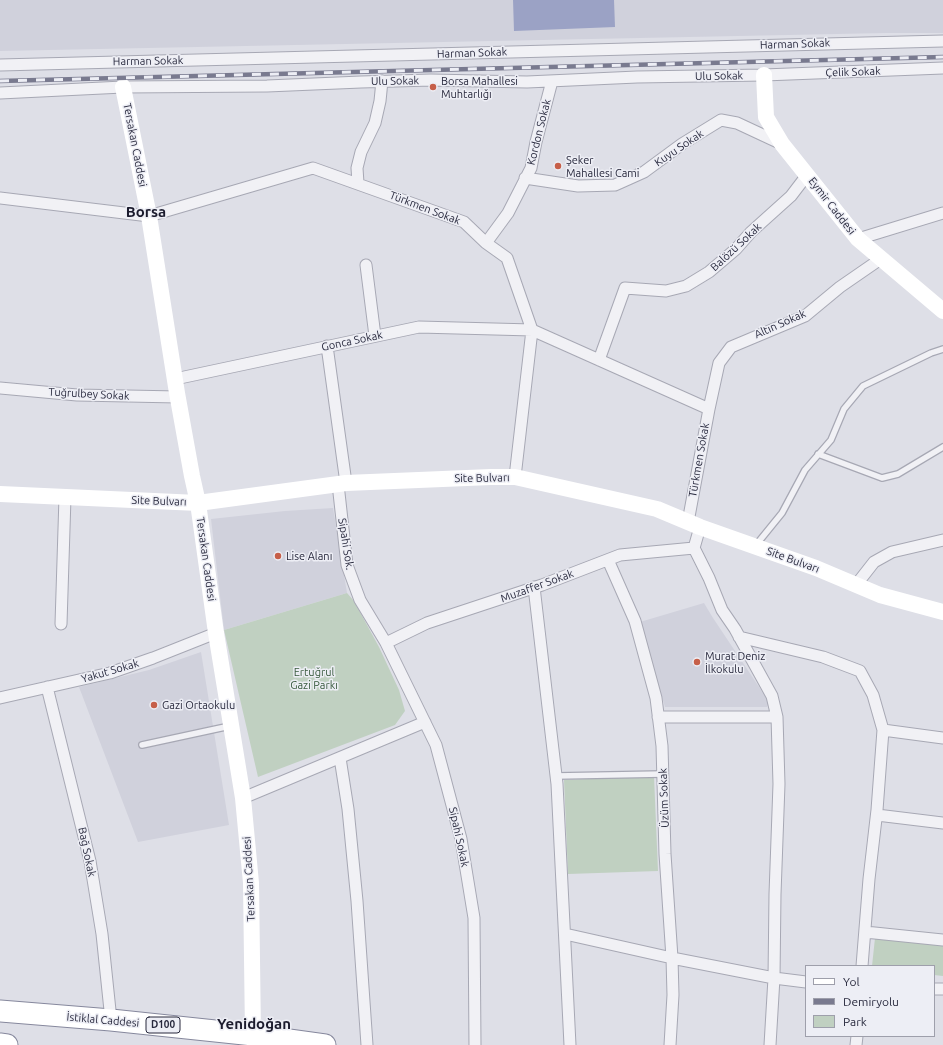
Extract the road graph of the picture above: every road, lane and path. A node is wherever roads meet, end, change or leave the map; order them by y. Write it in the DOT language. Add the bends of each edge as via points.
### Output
graph roads {
  1 [pos="943,41"];
  2 [pos="0,65"];
  3 [pos="943,68"];
  4 [pos="764,75"];
  5 [pos="382,81"];
  6 [pos="552,81"];
  7 [pos="123,87"];
  8 [pos="0,92"];
  9 [pos="782,144"];
  10 [pos="807,175"];
  11 [pos="525,178"];
  12 [pos="358,183"];
  13 [pos="0,198"];
  14 [pos="943,213"];
  15 [pos="149,216"];
  16 [pos="858,239"];
  17 [pos="486,243"];
  18 [pos="882,258"];
  19 [pos="366,265"];
  20 [pos="943,311"];
  21 [pos="532,330"];
  22 [pos="375,336"];
  23 [pos="327,346"];
  24 [pos="943,349"];
  25 [pos="599,360"];
  26 [pos="175,379"];
  27 [pos="0,388"];
  28 [pos="178,397"];
  29 [pos="709,409"];
  30 [pos="943,447"];
  31 [pos="818,454"];
  32 [pos="515,477"];
  33 [pos="342,484"];
  34 [pos="0,494"];
  35 [pos="65,497"];
  36 [pos="198,502"];
  37 [pos="694,524"];
  38 [pos="943,540"];
  39 [pos="755,546"];
  40 [pos="694,548"];
  41 [pos="608,560"];
  42 [pos="856,585"];
  43 [pos="534,587"];
  44 [pos="943,612"];
  45 [pos="61,624"];
  46 [pos="216,633"];
  47 [pos="739,636"];
  48 [pos="386,643"];
  49 [pos="47,687"];
  50 [pos="0,698"];
  51 [pos="658,717"];
  52 [pos="777,717"];
  53 [pos="425,722"];
  54 [pos="231,725"];
  55 [pos="883,730"];
  56 [pos="943,738"];
  57 [pos="142,745"];
  58 [pos="340,758"];
  59 [pos="663,774"];
  60 [pos="556,776"];
  61 [pos="243,798"];
  62 [pos="877,815"];
  63 [pos="943,823"];
  64 [pos="865,932"];
  65 [pos="565,934"];
  66 [pos="943,940"];
  67 [pos="672,958"];
  68 [pos="862,965"];
  69 [pos="774,978"];
  70 [pos="805,982"];
  71 [pos="0,1011"];
  72 [pos="111,1020"];
  73 [pos="260,1040"];
  74 [pos="0,1044"];
  75 [pos="7,1045"];
  76 [pos="229,1045"];
  77 [pos="325,1045"];
  78 [pos="367,1045"];
  79 [pos="475,1045"];
  80 [pos="570,1045"];
  81 [pos="670,1045"];
  82 [pos="770,1045"];
  1 -- 2 [label="street, Harman Sokak"];
  3 -- 4 [label="street, Çelik Sokak"];
  4 -- 6 [label="street, Ulu Sokak"];
  4 -- 9 [label="street, Eymir Caddesi" via="766,117"];
  5 -- 6 [label="street, Ulu Sokak"];
  5 -- 7 [label="street, Ulu Sokak" via="267,86"];
  5 -- 12 [label="street" via="375,123 361,152 357,168"];
  6 -- 11 [label="street, Kordon Sokak" via="531,168"];
  7 -- 8 [label="street, Ulu Sokak"];
  7 -- 15 [label="street, Tersakan Caddesi"];
  9 -- 10 [label="street, Eymir Caddesi"];
  9 -- 11 [label="street, Kuyu Sokak" via="737,123 721,120 644,172 615,185 578,186"];
  10 -- 16 [label="street, Eymir Caddesi"];
  10 -- 25 [label="street, Balözü Sokak" via="791,196 709,272 686,286 666,291 625,288"];
  11 -- 17 [label="street, Kordon Sokak" via="508,213"];
  12 -- 15 [label="street, Türkmen Sokak" via="313,168"];
  12 -- 17 [label="street, Türkmen Sokak" via="464,222"];
  13 -- 15 [label="street"];
  14 -- 16 [label="street"];
  15 -- 26 [label="street, Tersakan Caddesi"];
  16 -- 18 [label="street, Eymir Caddesi"];
  17 -- 21 [label="street, Türkmen Sokak" via="507,258"];
  18 -- 20 [label="street, Eymir Caddesi"];
  18 -- 29 [label="street, Altın Sokak" via="804,316 731,347 719,363"];
  19 -- 22 [label="street"];
  21 -- 22 [label="street, Gonca Sokak" via="419,327"];
  21 -- 25 [label="street, Türkmen Sokak"];
  21 -- 32 [label="street"];
  22 -- 23 [label="street, Gonca Sokak"];
  23 -- 26 [label="street, Gonca Sokak"];
  23 -- 33 [label="street, Sipahi Sok."];
  24 -- 31 [label="lane" via="863,386 844,410 831,440"];
  25 -- 29 [label="street, Türkmen Sokak"];
  26 -- 28 [label="street, Tersakan Caddesi"];
  27 -- 28 [label="street, Tuğrulbey Sokak" via="78,395"];
  28 -- 36 [label="street, Tersakan Caddesi"];
  29 -- 37 [label="street, Türkmen Sokak"];
  30 -- 31 [label="lane" via="898,474 882,478"];
  31 -- 39 [label="lane" via="805,470 782,513"];
  32 -- 33 [label="street, Site Bulvarı"];
  32 -- 37 [label="street, Site Bulvarı" via="657,509"];
  33 -- 36 [label="street, Site Bulvarı"];
  33 -- 48 [label="street, Sipahi Sok." via="347,565 360,600"];
  34 -- 35 [label="street, Site Bulvarı"];
  35 -- 36 [label="street, Site Bulvarı"];
  35 -- 45 [label="street"];
  36 -- 46 [label="street, Tersakan Caddesi"];
  37 -- 39 [label="street, Site Bulvarı"];
  37 -- 40 [label="street, Türkmen Sokak"];
  38 -- 42 [label="street" via="892,552 874,562"];
  39 -- 42 [label="street, Site Bulvarı"];
  40 -- 41 [label="street, Muzaffer Sokak" via="620,555"];
  40 -- 47 [label="street" via="722,610"];
  41 -- 43 [label="street, Muzaffer Sokak"];
  41 -- 51 [label="street, Üzüm Sokak" via="635,621 656,698"];
  42 -- 44 [label="street, Site Bulvarı" via="880,595"];
  43 -- 48 [label="street, Muzaffer Sokak" via="427,624"];
  43 -- 60 [label="street"];
  46 -- 49 [label="street, Yakut Sokak" via="110,673"];
  46 -- 54 [label="street, Tersakan Caddesi"];
  47 -- 52 [label="street" via="772,696"];
  47 -- 55 [label="street" via="823,657 860,671 873,695"];
  48 -- 53 [label="street, Sipahi Sokak"];
  49 -- 50 [label="street, Yakut Sokak"];
  49 -- 72 [label="street, Bağ Sokak" via="90,861 102,934"];
  51 -- 52 [label="street"];
  51 -- 59 [label="street, Üzüm Sokak"];
  52 -- 69 [label="street" via="779,784"];
  53 -- 58 [label="street"];
  53 -- 79 [label="street, Sipahi Sokak" via="436,745 461,839 474,918"];
  54 -- 57 [label="lane"];
  54 -- 61 [label="street, Tersakan Caddesi"];
  55 -- 56 [label="street"];
  55 -- 62 [label="street"];
  58 -- 61 [label="street"];
  58 -- 78 [label="street" via="348,810"];
  59 -- 60 [label="lane"];
  59 -- 67 [label="street, Üzüm Sokak"];
  60 -- 65 [label="street"];
  61 -- 73 [label="street, Tersakan Caddesi" via="251,883"];
  62 -- 63 [label="street"];
  62 -- 64 [label="street"];
  64 -- 66 [label="street"];
  64 -- 68 [label="street"];
  65 -- 67 [label="street"];
  65 -- 80 [label="street"];
  67 -- 69 [label="street"];
  67 -- 81 [label="street, Üzüm Sokak"];
  69 -- 70 [label="street"];
  69 -- 82 [label="street"];
  71 -- 72 [label="highway, İstiklal Caddesi / D100"];
  72 -- 73 [label="highway, İstiklal Caddesi / D100"];
  73 -- 76 [label="highway" via="242,1035"];
  73 -- 77 [label="highway, İstiklal Caddesi / D100"];
  74 -- 75 [label="highway"];
}
